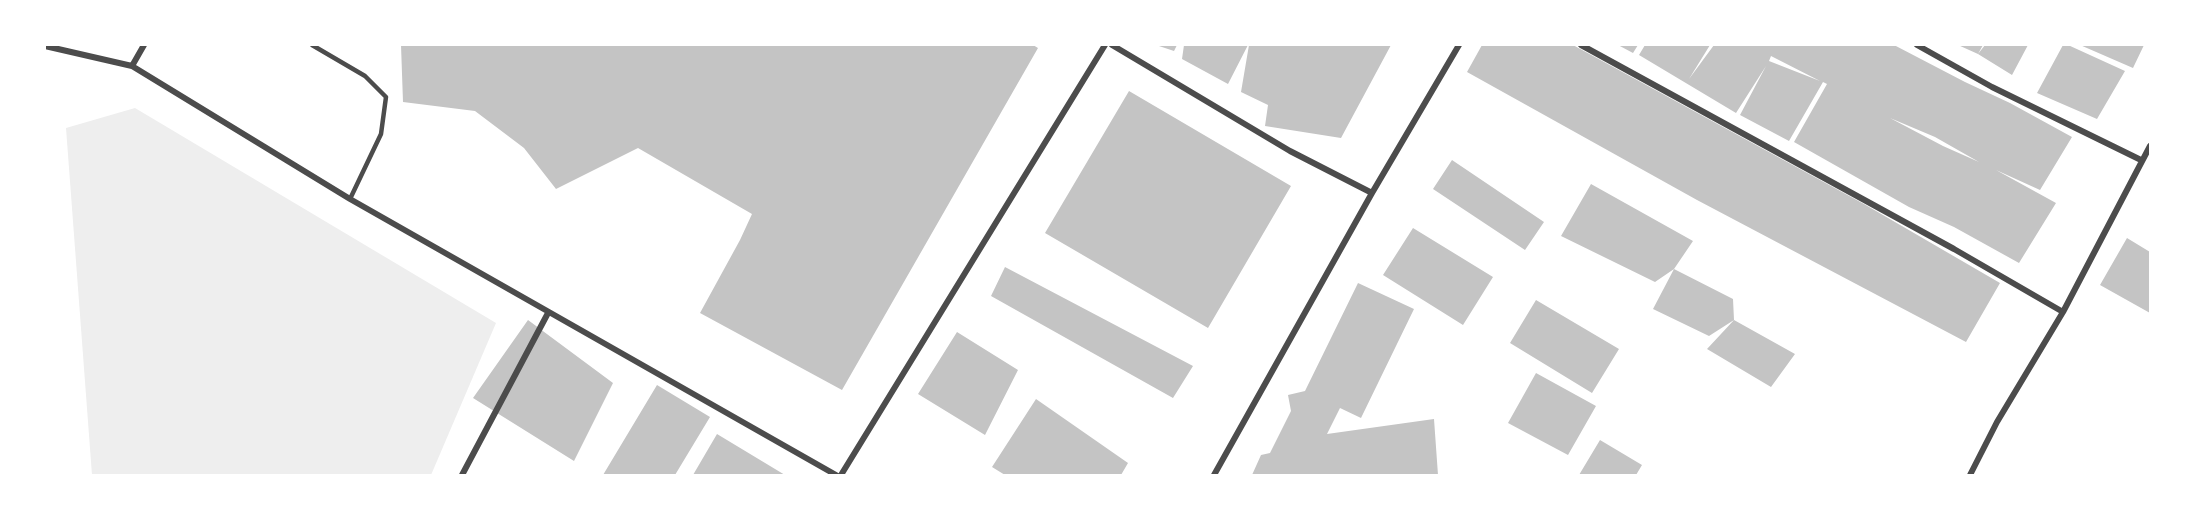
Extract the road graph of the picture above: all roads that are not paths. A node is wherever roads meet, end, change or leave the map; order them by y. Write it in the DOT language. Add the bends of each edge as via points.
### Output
graph roads {
  1 [pos="144,45"];
  2 [pos="312,45"];
  3 [pos="1105,45"];
  4 [pos="1112,45"];
  5 [pos="1459,45"];
  6 [pos="1581,45"];
  7 [pos="1917,45"];
  8 [pos="45,46"];
  9 [pos="132,66"];
  10 [pos="2150,146"];
  11 [pos="2141,160"];
  12 [pos="1372,193"];
  13 [pos="350,199"];
  14 [pos="2063,312"];
  15 [pos="548,313"];
  16 [pos="462,475"];
  17 [pos="836,475"];
  18 [pos="841,475"];
  19 [pos="1214,475"];
  20 [pos="1970,475"];
  1 -- 9 [label="street"];
  2 -- 13 [label="lane" via="365,76 386,97 381,134"];
  3 -- 18 [label="street"];
  4 -- 12 [label="street" via="1290,151"];
  5 -- 12 [label="street"];
  6 -- 14 [label="street"];
  7 -- 11 [label="street" via="1992,87"];
  8 -- 9 [label="street"];
  9 -- 13 [label="street"];
  10 -- 11 [label="street"];
  11 -- 14 [label="street"];
  12 -- 19 [label="street"];
  13 -- 15 [label="street"];
  14 -- 20 [label="street"];
  15 -- 16 [label="street"];
  15 -- 17 [label="street"];
}
